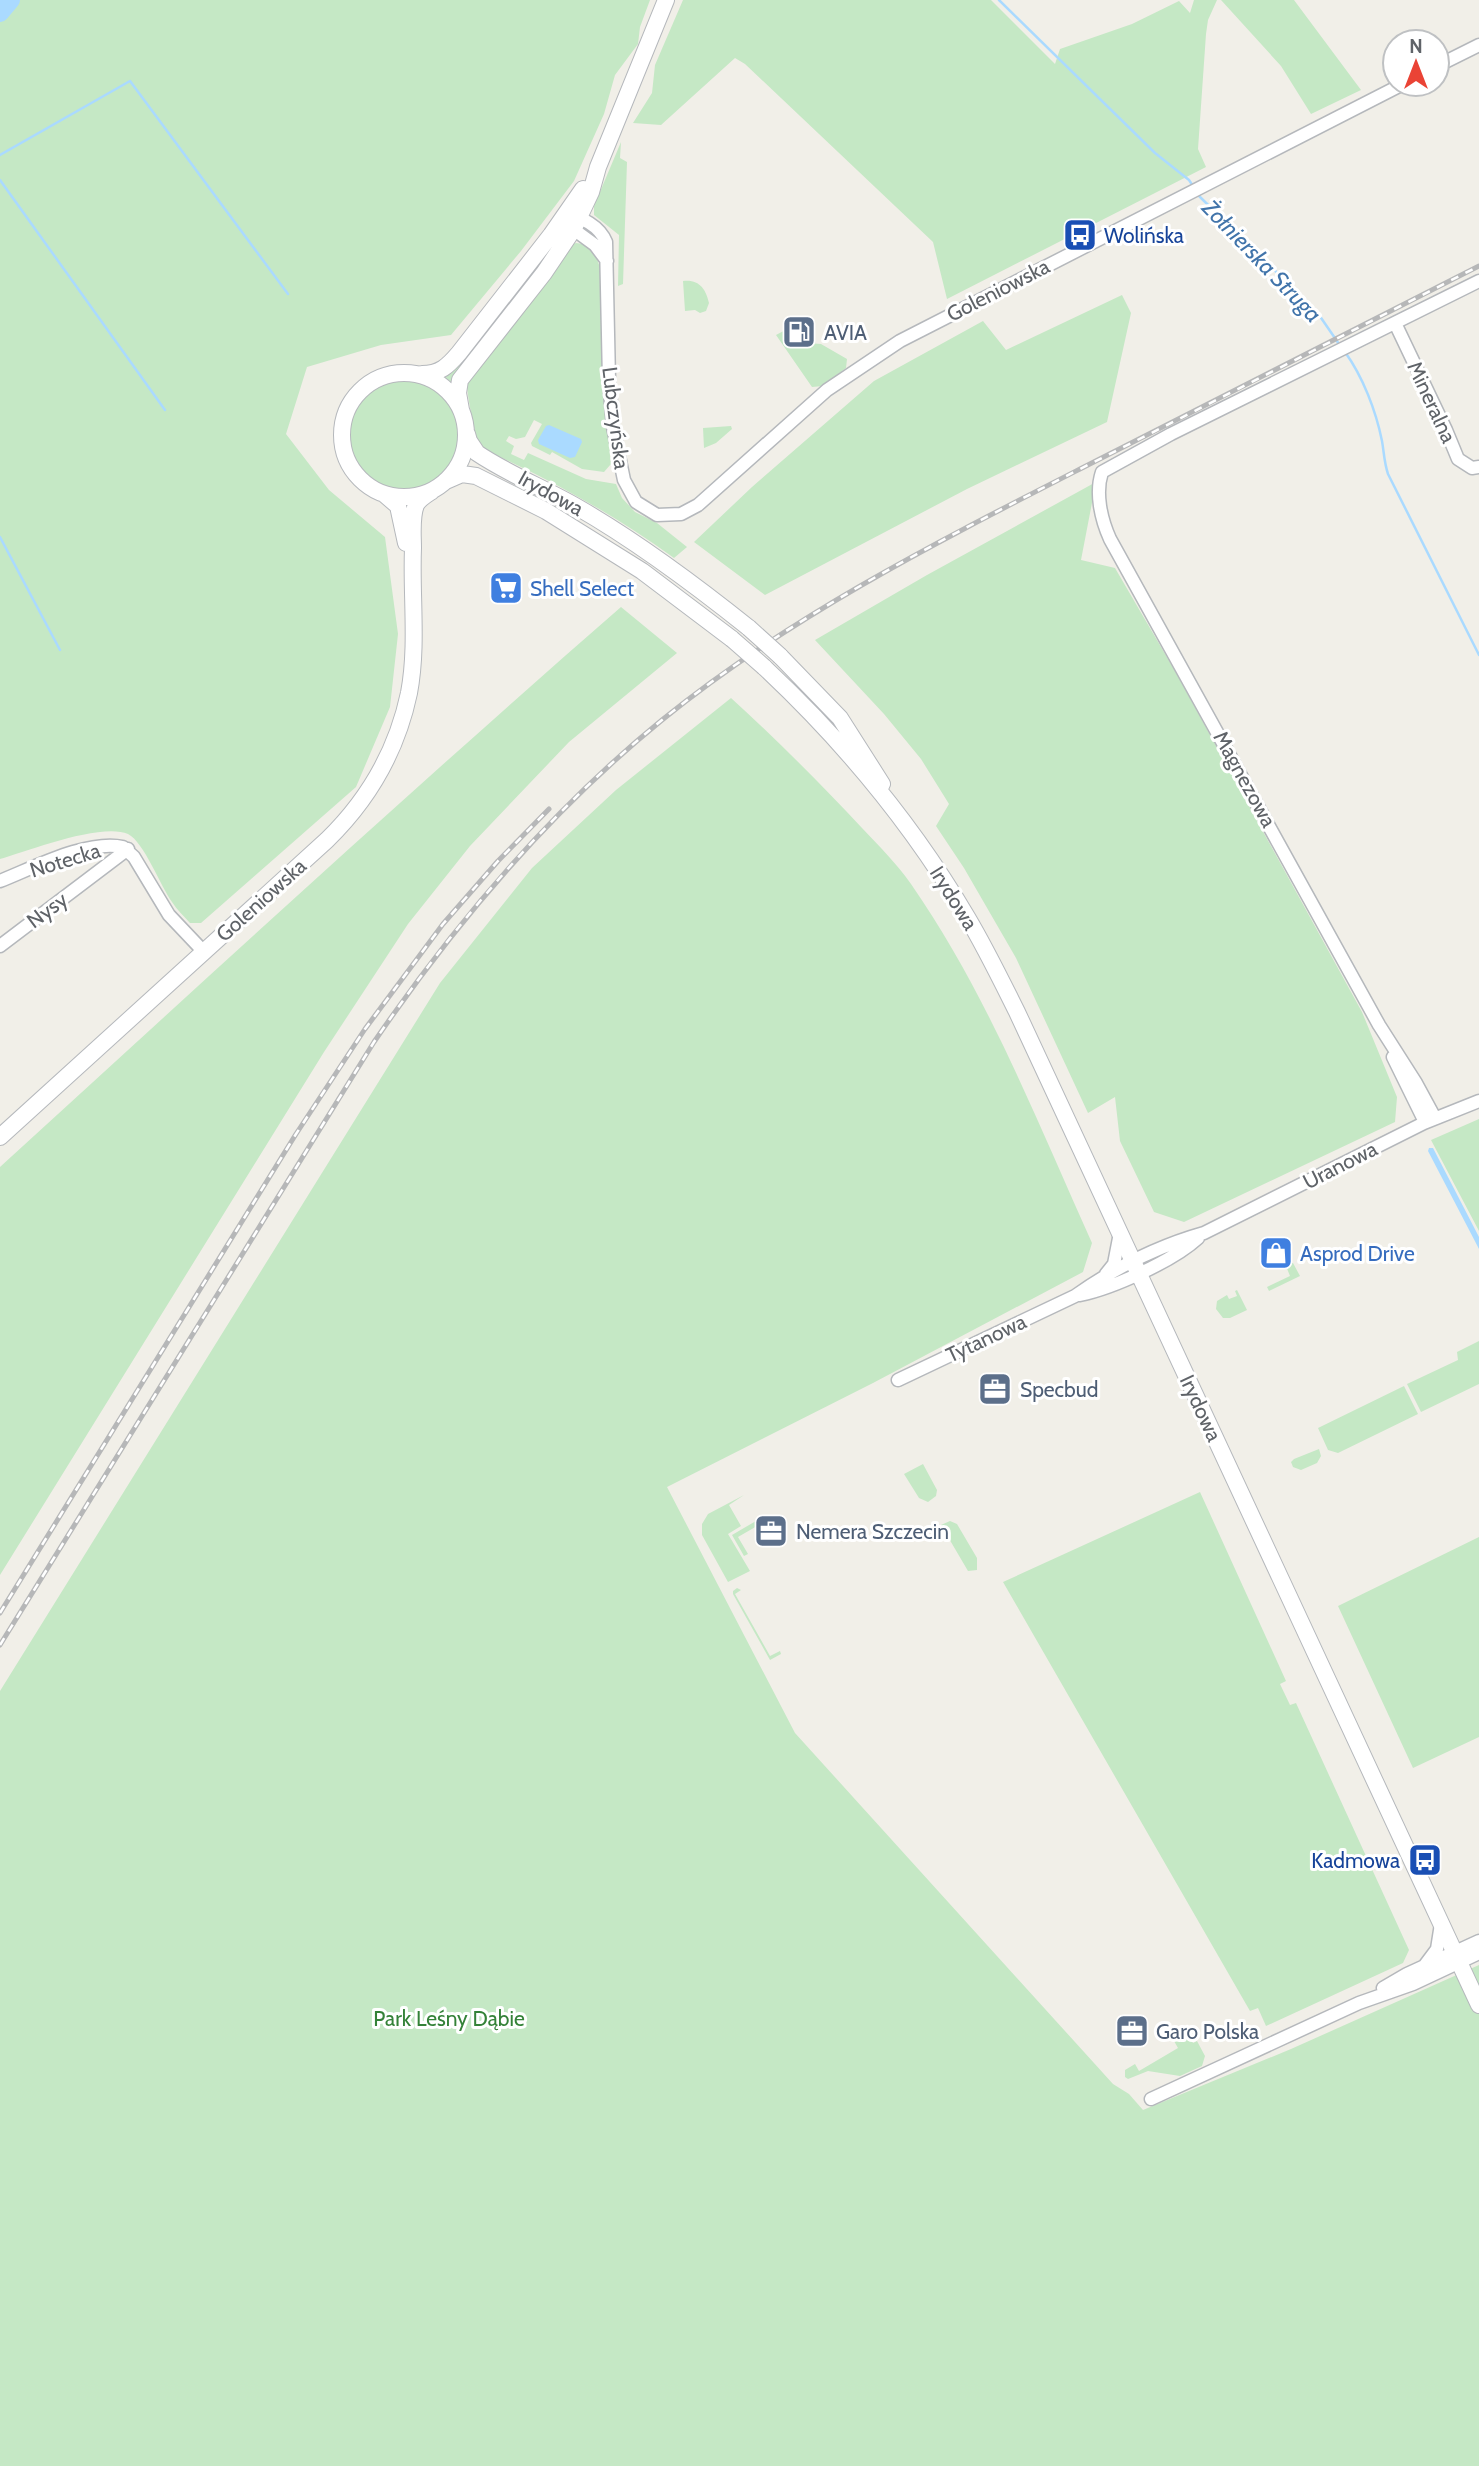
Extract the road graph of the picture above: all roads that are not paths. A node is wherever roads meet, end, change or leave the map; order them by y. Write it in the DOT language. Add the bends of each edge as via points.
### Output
graph roads {
  1 [pos="666,0"];
  2 [pos="1479,45"];
  3 [pos="1451,59"];
  4 [pos="1381,95"];
  5 [pos="572,221"];
  6 [pos="1479,281"];
  7 [pos="1395,323"];
  8 [pos="416,374"];
  9 [pos="461,410"];
  10 [pos="466,428"];
  11 [pos="1479,467"];
  12 [pos="438,486"];
  13 [pos="384,494"];
  14 [pos="698,505"];
  15 [pos="412,601"];
  16 [pos="904,822"];
  17 [pos="128,849"];
  18 [pos="0,881"];
  19 [pos="0,946"];
  20 [pos="204,952"];
  21 [pos="1479,1101"];
  22 [pos="1430,1120"];
  23 [pos="0,1137"];
  24 [pos="1120,1233"];
  25 [pos="1136,1267"];
  26 [pos="1102,1278"];
  27 [pos="1075,1296"];
  28 [pos="898,1380"];
  29 [pos="1441,1924"];
  30 [pos="1479,1941"];
  31 [pos="1479,1953"];
  32 [pos="1457,1957"];
  33 [pos="1422,1967"];
  34 [pos="1359,2003"];
  35 [pos="1479,2005"];
  36 [pos="1151,2099"];
  1 -- 5 [label="street"];
  2 -- 3 [label="street"];
  4 -- 14 [label="street, Goleniowska" via="920,330 859,367 795,417"];
  5 -- 8 [label="street" via="451,363 436,373"];
  5 -- 9 [label="street" via="544,274 460,380"];
  5 -- 14 [label="street, Lubczyńska" via="605,237 609,380 624,480 636,502 657,515 681,514"];
  6 -- 7 [label="street"];
  7 -- 11 [label="street, Mineralna" via="1458,459"];
  7 -- 22 [label="street, Magnezowa" via="1102,472 1100,503 1108,534 1379,1025 1406,1088"];
  8 -- 9 [label="street" via="444,387"];
  8 -- 13 [label="street" via="396,373 373,381 355,397 343,424 349,464 361,480"];
  9 -- 10 [label="street"];
  10 -- 12 [label="street" via="462,459"];
  10 -- 16 [label="street, Irydowa, bridge" via="477,453 620,533 749,628 845,724"];
  12 -- 13 [label="street" via="410,497"];
  12 -- 15 [label="street, Goleniowska" via="421,499 415,513"];
  12 -- 16 [label="street, Irydowa, bridge" via="462,474 476,476 546,511 642,571 764,667 824,727"];
  13 -- 15 [label="street, Goleniowska" via="401,513"];
  15 -- 20 [label="street, Goleniowska" via="413,662 408,695 392,747 377,776 340,828"];
  16 -- 24 [label="street, Irydowa" via="983,945"];
  17 -- 18 [label="street, Notecka" via="118,845 78,852"];
  17 -- 19 [label="street, Nysy"];
  17 -- 20 [label="street, Notecka" via="169,915"];
  20 -- 23 [label="street, Goleniowska"];
  21 -- 22 [label="street, Uranowa"];
  22 -- 25 [label="street, Uranowa" via="1204,1233 1191,1244"];
  24 -- 25 [label="street, Irydowa"];
  24 -- 26 [label="street, Tytanowa" via="1114,1264"];
  25 -- 26 [label="street, Tytanowa"];
  25 -- 27 [label="street, Tytanowa" via="1100,1290"];
  25 -- 29 [label="street, Irydowa"];
  26 -- 27 [label="street, Tytanowa"];
  27 -- 28 [label="street, Tytanowa"];
  29 -- 32 [label="street, Irydowa"];
  29 -- 33 [label="street" via="1435,1954"];
  30 -- 32 [label="street"];
  31 -- 32 [label="street"];
  32 -- 33 [label="street"];
  32 -- 34 [label="street" via="1413,1984"];
  32 -- 35 [label="street, Irydowa"];
  33 -- 34 [label="street"];
  34 -- 36 [label="street"];
}
